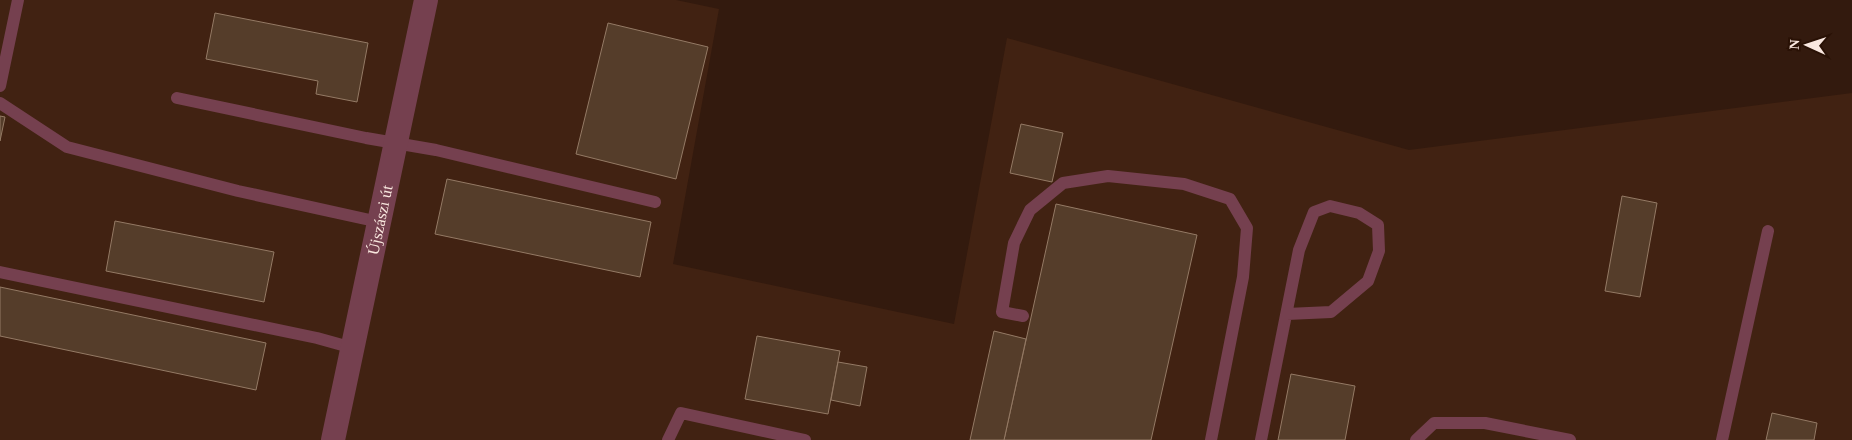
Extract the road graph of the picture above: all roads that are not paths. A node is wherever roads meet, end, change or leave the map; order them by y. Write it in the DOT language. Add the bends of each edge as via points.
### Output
graph roads {
  1 [pos="18,0"];
  2 [pos="426,0"];
  3 [pos="0,86"];
  4 [pos="176,98"];
  5 [pos="0,103"];
  6 [pos="396,143"];
  7 [pos="655,202"];
  8 [pos="379,222"];
  9 [pos="1768,230"];
  10 [pos="0,272"];
  11 [pos="1287,314"];
  12 [pos="1023,316"];
  13 [pos="353,348"];
  14 [pos="333,440"];
  15 [pos="668,440"];
  16 [pos="805,440"];
  17 [pos="1211,440"];
  18 [pos="1261,440"];
  19 [pos="1416,440"];
  20 [pos="1570,440"];
  21 [pos="1722,440"];
  1 -- 3 [label="lane"];
  2 -- 6 [label="street, Újszászi út"];
  4 -- 6 [label="lane"];
  5 -- 8 [label="lane" via="67,147 238,191"];
  6 -- 7 [label="lane"];
  6 -- 8 [label="street, Újszászi út"];
  8 -- 13 [label="street, Újszászi út"];
  9 -- 21 [label="lane"];
  10 -- 13 [label="lane"];
  11 -- 11 [label="lane" via="1299,250 1314,212 1330,206 1359,213 1378,225 1379,250 1368,282 1331,312"];
  11 -- 18 [label="lane"];
  12 -- 17 [label="lane" via="1002,312 1014,243 1030,210 1063,183 1108,176 1184,184 1230,199 1248,228 1243,277"];
  13 -- 14 [label="street, Újszászi út"];
  15 -- 16 [label="lane" via="681,413"];
  19 -- 20 [label="lane" via="1434,423 1485,423"];
}
